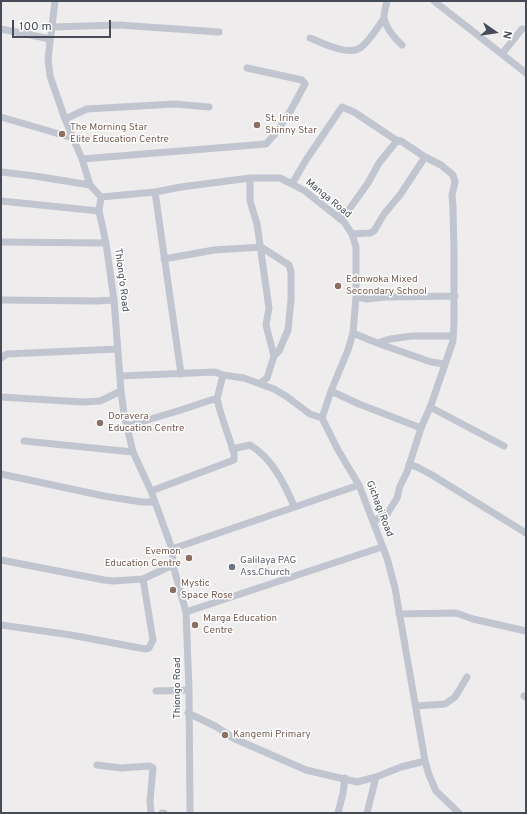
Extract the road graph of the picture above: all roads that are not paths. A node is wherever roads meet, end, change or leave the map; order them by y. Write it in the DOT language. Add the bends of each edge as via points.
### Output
graph roads {
  1 [pos="55,1"];
  2 [pos="387,1"];
  3 [pos="434,1"];
  4 [pos="384,18"];
  5 [pos="52,27"];
  6 [pos="1,28"];
  7 [pos="522,29"];
  8 [pos="219,32"];
  9 [pos="310,38"];
  10 [pos="50,39"];
  11 [pos="402,45"];
  12 [pos="502,54"];
  13 [pos="247,68"];
  14 [pos="526,73"];
  15 [pos="209,107"];
  16 [pos="1,118"];
  17 [pos="65,120"];
  18 [pos="73,138"];
  19 [pos="401,141"];
  20 [pos="425,157"];
  21 [pos="82,158"];
  22 [pos="1,172"];
  23 [pos="250,178"];
  24 [pos="292,184"];
  25 [pos="90,185"];
  26 [pos="155,192"];
  27 [pos="100,197"];
  28 [pos="1,201"];
  29 [pos="99,211"];
  30 [pos="337,216"];
  31 [pos="352,234"];
  32 [pos="1,242"];
  33 [pos="106,244"];
  34 [pos="261,247"];
  35 [pos="164,259"];
  36 [pos="455,296"];
  37 [pos="356,298"];
  38 [pos="1,300"];
  39 [pos="114,300"];
  40 [pos="353,333"];
  41 [pos="453,336"];
  42 [pos="377,343"];
  43 [pos="118,349"];
  44 [pos="274,356"];
  45 [pos="1,358"];
  46 [pos="445,364"];
  47 [pos="181,374"];
  48 [pos="223,375"];
  49 [pos="120,376"];
  50 [pos="260,383"];
  51 [pos="121,391"];
  52 [pos="331,391"];
  53 [pos="1,397"];
  54 [pos="217,399"];
  55 [pos="430,407"];
  56 [pos="322,418"];
  57 [pos="127,426"];
  58 [pos="421,428"];
  59 [pos="24,441"];
  60 [pos="504,446"];
  61 [pos="232,449"];
  62 [pos="133,452"];
  63 [pos="409,464"];
  64 [pos="1,474"];
  65 [pos="359,485"];
  66 [pos="151,490"];
  67 [pos="155,502"];
  68 [pos="294,506"];
  69 [pos="373,521"];
  70 [pos="526,533"];
  71 [pos="382,547"];
  72 [pos="172,549"];
  73 [pos="1,560"];
  74 [pos="173,565"];
  75 [pos="143,579"];
  76 [pos="186,612"];
  77 [pos="399,614"];
  78 [pos="1,625"];
  79 [pos="526,631"];
  80 [pos="468,677"];
  81 [pos="189,690"];
  82 [pos="156,691"];
  83 [pos="416,706"];
  84 [pos="188,713"];
  85 [pos="425,761"];
  86 [pos="97,766"];
  87 [pos="376,777"];
  88 [pos="345,778"];
  89 [pos="151,813"];
  90 [pos="190,813"];
  91 [pos="338,813"];
  92 [pos="367,813"];
  93 [pos="458,813"];
  1 -- 5 [label="street"];
  2 -- 4 [label="street"];
  3 -- 12 [label="street"];
  4 -- 9 [label="street" via="370,38 358,49 334,47"];
  4 -- 11 [label="street" via="392,34"];
  5 -- 8 [label="street" via="119,25"];
  5 -- 10 [label="street"];
  6 -- 10 [label="street"];
  7 -- 12 [label="street"];
  10 -- 17 [label="street" via="50,76"];
  12 -- 14 [label="street"];
  13 -- 21 [label="street" via="302,80 305,84 291,110 266,144"];
  15 -- 17 [label="street" via="174,104 87,109"];
  16 -- 18 [label="street"];
  17 -- 18 [label="street"];
  18 -- 21 [label="street"];
  19 -- 20 [label="street"];
  19 -- 24 [label="street" via="354,112 342,108"];
  19 -- 30 [label="street" via="396,142 379,163 368,183 344,215"];
  20 -- 31 [label="street" via="374,231"];
  20 -- 36 [label="street" via="441,165 452,175 455,182 452,195"];
  21 -- 25 [label="street"];
  22 -- 25 [label="street"];
  23 -- 24 [label="street, Manga Road" via="280,178"];
  23 -- 26 [label="street, Manga Road"];
  23 -- 34 [label="street" via="250,201"];
  24 -- 30 [label="street, Manga Road"];
  25 -- 27 [label="street"];
  26 -- 27 [label="street, Manga Road"];
  26 -- 35 [label="street"];
  27 -- 29 [label="street, Thiong'o Road"];
  28 -- 29 [label="street"];
  29 -- 33 [label="street, Thiong'o Road"];
  30 -- 31 [label="street, Manga Road"];
  31 -- 37 [label="street, Manga Road" via="356,247"];
  32 -- 33 [label="street"];
  33 -- 39 [label="street, Thiong'o Road"];
  34 -- 35 [label="street" via="214,250"];
  34 -- 44 [label="street" via="269,308 266,325"];
  34 -- 44 [label="street" via="289,266 291,272 292,300 288,330 279,351"];
  35 -- 47 [label="street"];
  36 -- 37 [label="street"];
  36 -- 41 [label="street"];
  37 -- 40 [label="street, Manga Road"];
  38 -- 39 [label="street"];
  39 -- 43 [label="street, Thiong'o Road"];
  40 -- 42 [label="street"];
  40 -- 52 [label="street, Manga Road"];
  41 -- 42 [label="street" via="412,336"];
  41 -- 46 [label="street"];
  42 -- 46 [label="street" via="431,362"];
  43 -- 45 [label="street" via="7,354"];
  43 -- 49 [label="street, Thiong'o Road"];
  44 -- 50 [label="street" via="267,378"];
  46 -- 55 [label="street"];
  47 -- 48 [label="street" via="214,372"];
  47 -- 49 [label="street"];
  48 -- 50 [label="street"];
  48 -- 54 [label="street"];
  49 -- 51 [label="street, Thiong'o Road"];
  50 -- 56 [label="street" via="286,396 310,414"];
  51 -- 53 [label="street" via="100,401 83,402"];
  51 -- 57 [label="street, Thiong'o Road"];
  52 -- 56 [label="street, Manga Road"];
  52 -- 58 [label="street"];
  54 -- 57 [label="street"];
  54 -- 61 [label="street"];
  55 -- 58 [label="street"];
  55 -- 60 [label="street"];
  56 -- 65 [label="street, Gichagi Road"];
  57 -- 62 [label="street, Thiong'o Road"];
  58 -- 63 [label="street"];
  59 -- 62 [label="street"];
  61 -- 66 [label="street" via="234,460"];
  61 -- 68 [label="street" via="250,445 261,452 281,478"];
  62 -- 66 [label="street, Thiong'o Road"];
  63 -- 69 [label="street" via="397,498 387,514"];
  63 -- 70 [label="street" via="432,475"];
  64 -- 67 [label="street" via="104,496"];
  65 -- 68 [label="street"];
  65 -- 69 [label="street, Gichagi Road"];
  66 -- 67 [label="street, Thiong'o Road"];
  67 -- 72 [label="street, Thiong'o Road"];
  68 -- 72 [label="street"];
  69 -- 71 [label="street, Gichagi Road"];
  71 -- 76 [label="street"];
  71 -- 77 [label="street, Gichagi Road" via="395,588"];
  72 -- 74 [label="street, Thiong'o Road"];
  73 -- 75 [label="street" via="104,580"];
  74 -- 75 [label="street"];
  74 -- 76 [label="street, Thiongo Road"];
  75 -- 78 [label="street" via="153,640 149,648"];
  76 -- 81 [label="street, Thiongo Road"];
  77 -- 79 [label="street" via="456,613"];
  77 -- 83 [label="street, Gichagi Road"];
  80 -- 83 [label="street" via="455,698 445,704"];
  81 -- 82 [label="street"];
  81 -- 84 [label="street, Thiongo Road"];
  83 -- 85 [label="street, Gichagi Road"];
  84 -- 88 [label="street" via="235,739 306,770"];
  84 -- 90 [label="street, Thiongo Road"];
  85 -- 87 [label="street"];
  85 -- 93 [label="street, Gichagi Road" via="436,791"];
  86 -- 89 [label="street" via="153,768"];
  87 -- 88 [label="street" via="357,782"];
  87 -- 92 [label="street"];
  88 -- 91 [label="street"];
}
